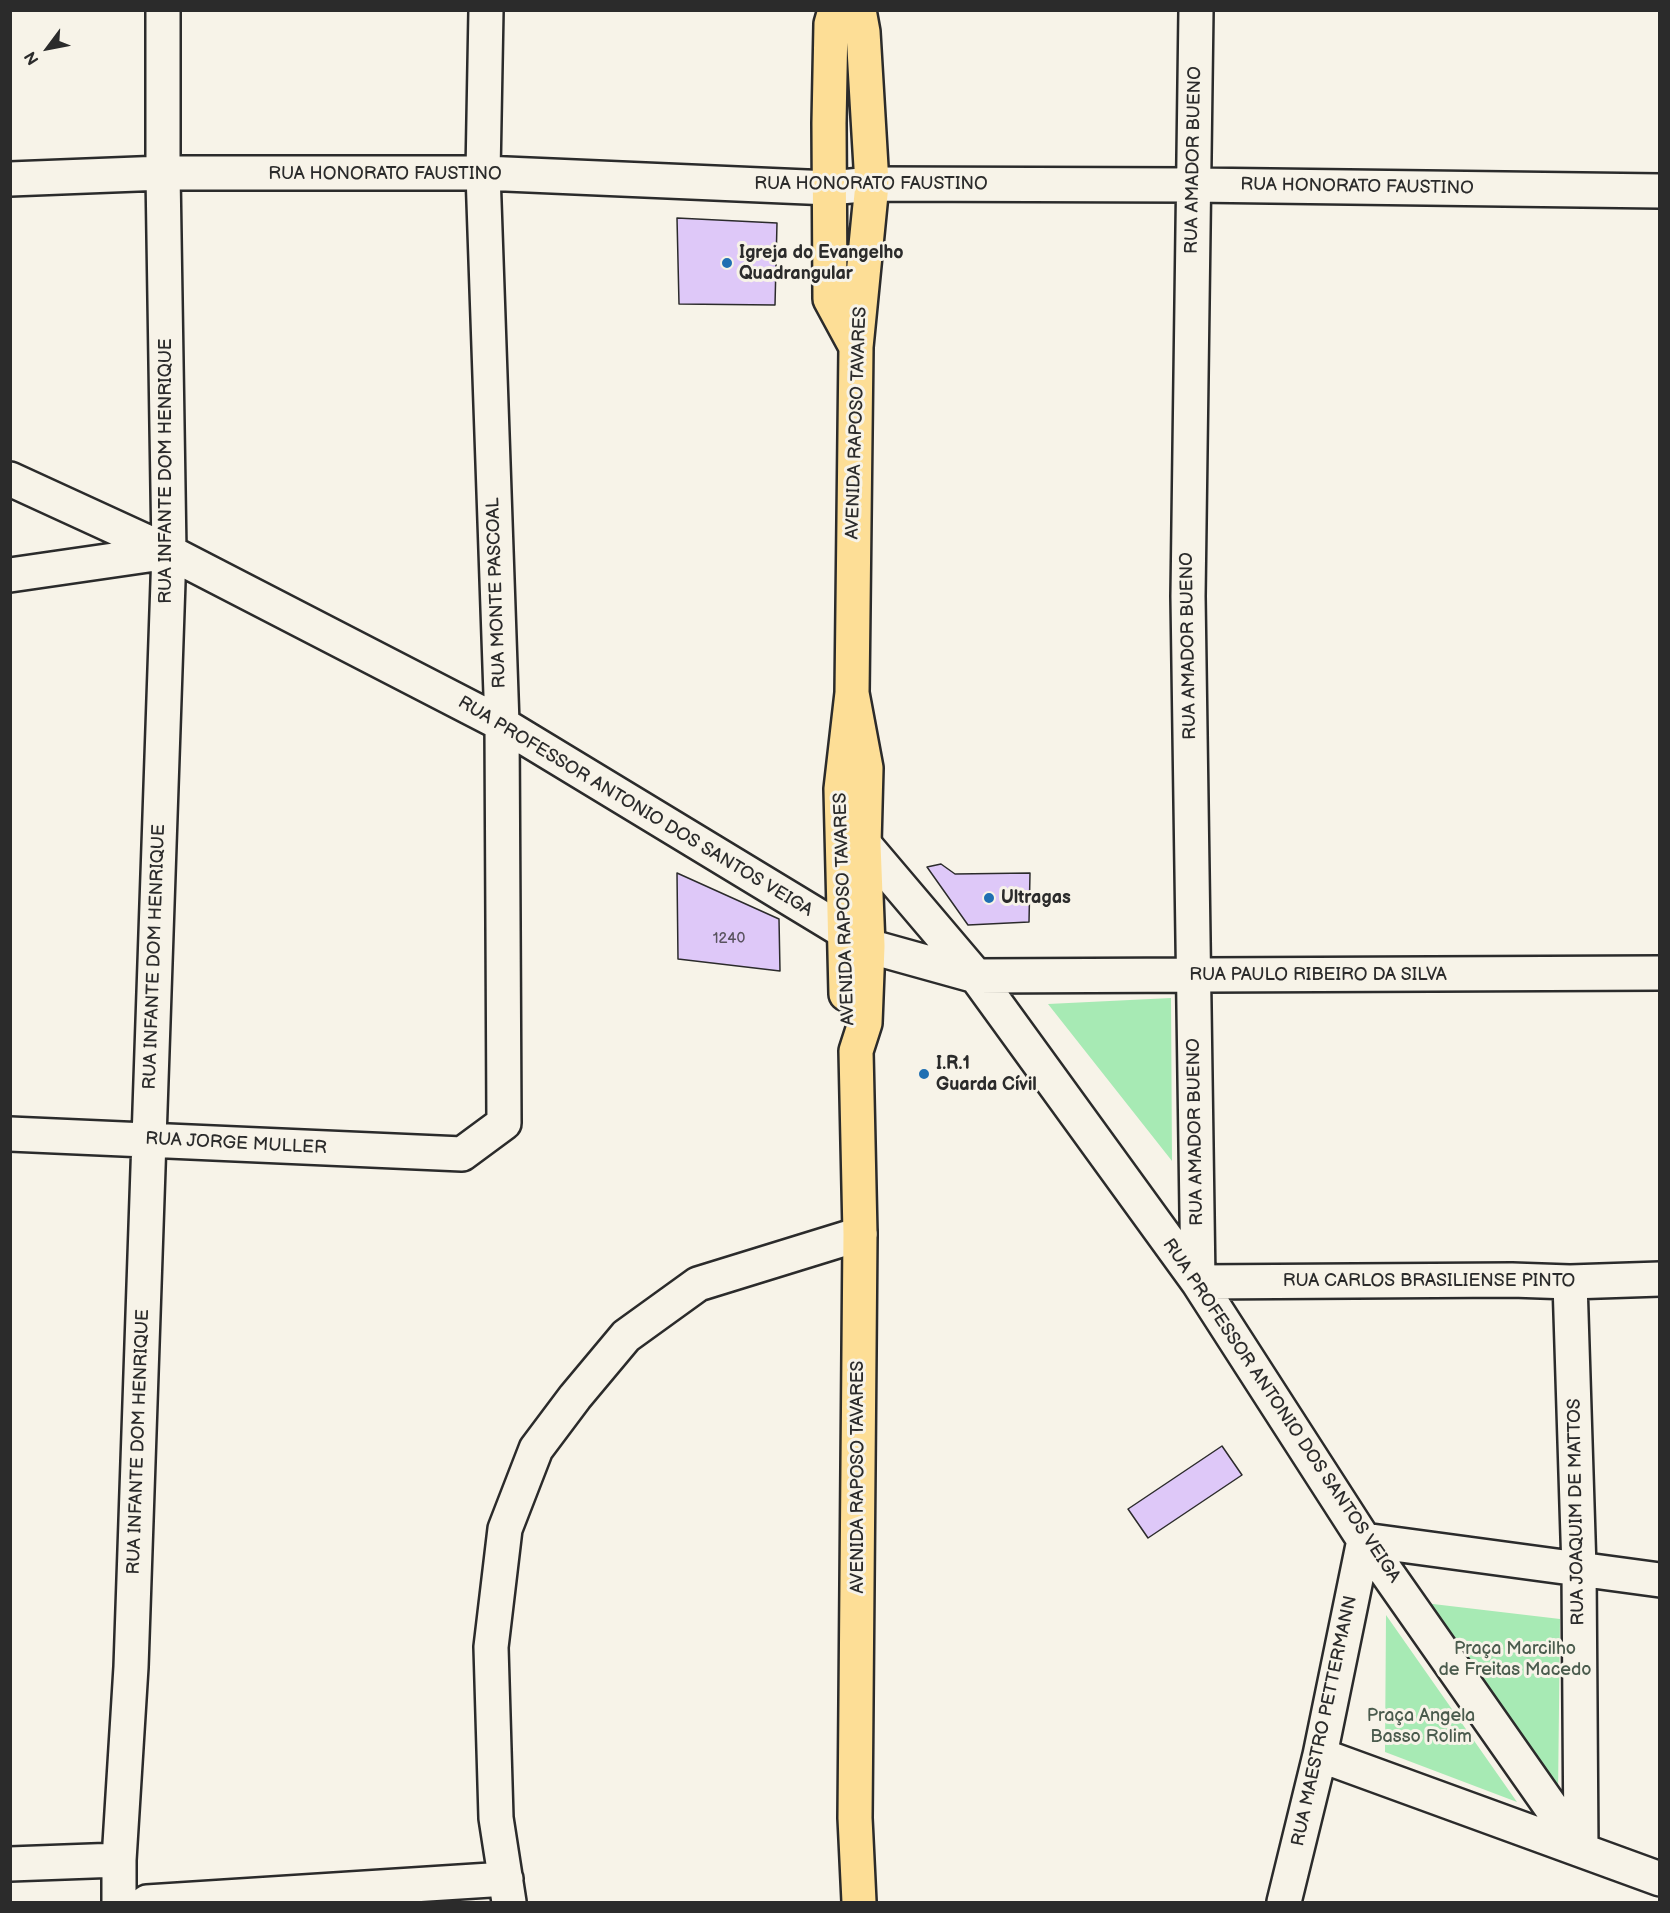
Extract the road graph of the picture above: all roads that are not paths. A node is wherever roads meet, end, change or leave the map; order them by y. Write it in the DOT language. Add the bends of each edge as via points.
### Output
graph roads {
  1 [pos="163,10"];
  2 [pos="486,10"];
  3 [pos="836,10"];
  4 [pos="860,10"];
  5 [pos="1196,10"];
  6 [pos="163,173"];
  7 [pos="483,173"];
  8 [pos="10,179"];
  9 [pos="873,184"];
  10 [pos="1193,185"];
  11 [pos="830,188"];
  12 [pos="1659,192"];
  13 [pos="856,347"];
  14 [pos="10,479"];
  15 [pos="169,552"];
  16 [pos="10,576"];
  17 [pos="852,693"];
  18 [pos="502,724"];
  19 [pos="864,844"];
  20 [pos="856,939"];
  21 [pos="1659,973"];
  22 [pos="976,976"];
  23 [pos="1194,976"];
  24 [pos="10,1134"];
  25 [pos="149,1139"];
  26 [pos="462,1154"];
  27 [pos="860,1234"];
  28 [pos="1659,1279"];
  29 [pos="1198,1282"];
  30 [pos="1570,1282"];
  31 [pos="1364,1540"];
  32 [pos="1579,1569"];
  33 [pos="1659,1580"];
  34 [pos="1320,1755"];
  35 [pos="1581,1850"];
  36 [pos="119,1860"];
  37 [pos="10,1864"];
  38 [pos="1659,1879"];
  39 [pos="508,1891"];
  40 [pos="119,1902"];
  41 [pos="147,1902"];
  42 [pos="859,1902"];
  43 [pos="1284,1902"];
  1 -- 6 [label="street, RUA INFANTE DOM HENRIQUE"];
  2 -- 7 [label="street, RUA MONTE PASCOAL"];
  3 -- 11 [label="main road" via="831,24"];
  4 -- 9 [label="main road, AVENIDA RAPOSO TAVARES"];
  5 -- 10 [label="street, RUA AMADOR BUENO"];
  6 -- 7 [label="street, RUA HONORATO FAUSTINO"];
  6 -- 8 [label="street, RUA HONORATO FAUSTINO"];
  6 -- 15 [label="street, RUA INFANTE DOM HENRIQUE"];
  7 -- 11 [label="street, RUA HONORATO FAUSTINO"];
  7 -- 18 [label="street, RUA MONTE PASCOAL"];
  9 -- 10 [label="street, RUA HONORATO FAUSTINO"];
  9 -- 11 [label="street, RUA HONORATO FAUSTINO"];
  9 -- 13 [label="main road, AVENIDA RAPOSO TAVARES"];
  10 -- 12 [label="street, RUA HONORATO FAUSTINO"];
  10 -- 23 [label="street, RUA AMADOR BUENO" via="1188,596"];
  11 -- 13 [label="main road" via="830,299"];
  13 -- 17 [label="main road, AVENIDA RAPOSO TAVARES"];
  14 -- 15 [label="street, RUA PROFESSOR ANTONIO DOS SANTOS VEIGA"];
  15 -- 16 [label="street"];
  15 -- 18 [label="street, RUA PROFESSOR ANTONIO DOS SANTOS VEIGA"];
  15 -- 25 [label="street, RUA INFANTE DOM HENRIQUE"];
  17 -- 19 [label="main road, AVENIDA RAPOSO TAVARES" via="866,768"];
  17 -- 20 [label="main road, AVENIDA RAPOSO TAVARES" via="841,789"];
  18 -- 20 [label="street, RUA PROFESSOR ANTONIO DOS SANTOS VEIGA"];
  18 -- 26 [label="street, RUA MONTE PASCOAL" via="504,1123"];
  19 -- 20 [label="main road, AVENIDA RAPOSO TAVARES"];
  19 -- 22 [label="street, RUA PROFESSOR ANTONIO DOS SANTOS VEIGA"];
  20 -- 22 [label="street, RUA PROFESSOR ANTONIO DOS SANTOS VEIGA"];
  20 -- 27 [label="main road, AVENIDA RAPOSO TAVARES" via="847,1030 856,1052"];
  21 -- 23 [label="street, RUA PAULO RIBEIRO DA SILVA"];
  22 -- 23 [label="street, RUA PAULO RIBEIRO DA SILVA"];
  22 -- 29 [label="street, RUA PROFESSOR ANTONIO DOS SANTOS VEIGA"];
  23 -- 29 [label="street, RUA AMADOR BUENO"];
  24 -- 25 [label="street, RUA JORGE MULLER"];
  25 -- 26 [label="street, RUA JORGE MULLER"];
  25 -- 36 [label="street, RUA INFANTE DOM HENRIQUE" via="131,1667"];
  27 -- 39 [label="street" via="698,1284 626,1336 536,1449 505,1529 491,1647 496,1818"];
  27 -- 42 [label="main road, AVENIDA RAPOSO TAVARES" via="855,1818"];
  28 -- 30 [label="street, RUA CARLOS BRASILIENSE PINTO"];
  29 -- 30 [label="street, RUA CARLOS BRASILIENSE PINTO"];
  29 -- 31 [label="street, RUA PROFESSOR ANTONIO DOS SANTOS VEIGA"];
  30 -- 32 [label="street, RUA JOAQUIM DE MATTOS"];
  31 -- 32 [label="street"];
  31 -- 34 [label="street, RUA MAESTRO PETTERMANN"];
  31 -- 35 [label="street, RUA PROFESSOR ANTONIO DOS SANTOS VEIGA"];
  32 -- 33 [label="street"];
  32 -- 35 [label="street, RUA JOAQUIM DE MATTOS"];
  34 -- 35 [label="street"];
  34 -- 43 [label="street, RUA MAESTRO PETTERMANN"];
  35 -- 38 [label="street"];
  36 -- 37 [label="street"];
  36 -- 40 [label="street, RUA INFANTE DOM HENRIQUE"];
  39 -- 41 [label="street"];
}
